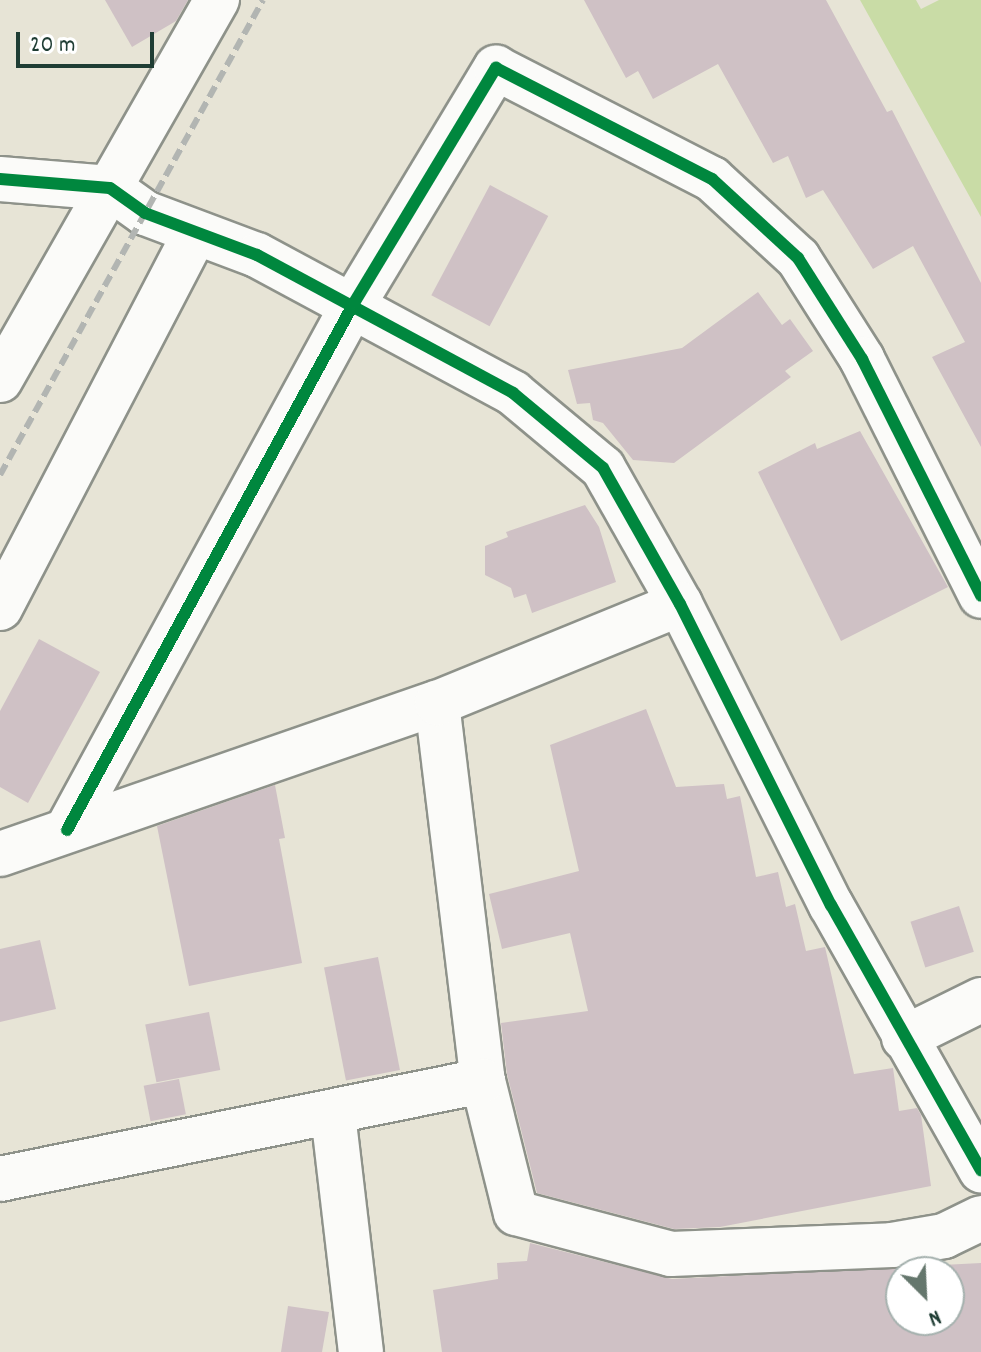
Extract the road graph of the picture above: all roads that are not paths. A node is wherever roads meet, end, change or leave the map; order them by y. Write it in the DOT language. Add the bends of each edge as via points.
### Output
graph roads {
  1 [pos="217,0"];
  2 [pos="0,179"];
  3 [pos="110,188"];
  4 [pos="195,233"];
  5 [pos="354,303"];
  6 [pos="0,380"];
  7 [pos="981,596"];
  8 [pos="680,604"];
  9 [pos="0,608"];
  10 [pos="437,703"];
  11 [pos="67,830"];
  12 [pos="0,854"];
  13 [pos="981,1000"];
  14 [pos="904,1038"];
  15 [pos="483,1081"];
  16 [pos="333,1114"];
  17 [pos="981,1170"];
  18 [pos="0,1179"];
  19 [pos="981,1218"];
  20 [pos="361,1352"];
  1 -- 3 [label="street"];
  2 -- 3 [label="street"];
  3 -- 4 [label="street" via="145,213"];
  3 -- 6 [label="street"];
  4 -- 5 [label="street" via="257,255"];
  4 -- 9 [label="street"];
  5 -- 7 [label="street" via="496,68 712,179 798,258 862,359"];
  5 -- 8 [label="street" via="513,393 603,468"];
  5 -- 11 [label="street"];
  8 -- 10 [label="street"];
  8 -- 14 [label="street"];
  10 -- 11 [label="street"];
  10 -- 15 [label="street"];
  11 -- 12 [label="street"];
  13 -- 14 [label="street"];
  14 -- 17 [label="street"];
  15 -- 16 [label="street"];
  15 -- 19 [label="street" via="516,1213 671,1254 892,1245 944,1236"];
  16 -- 18 [label="street"];
  16 -- 20 [label="street"];
}
